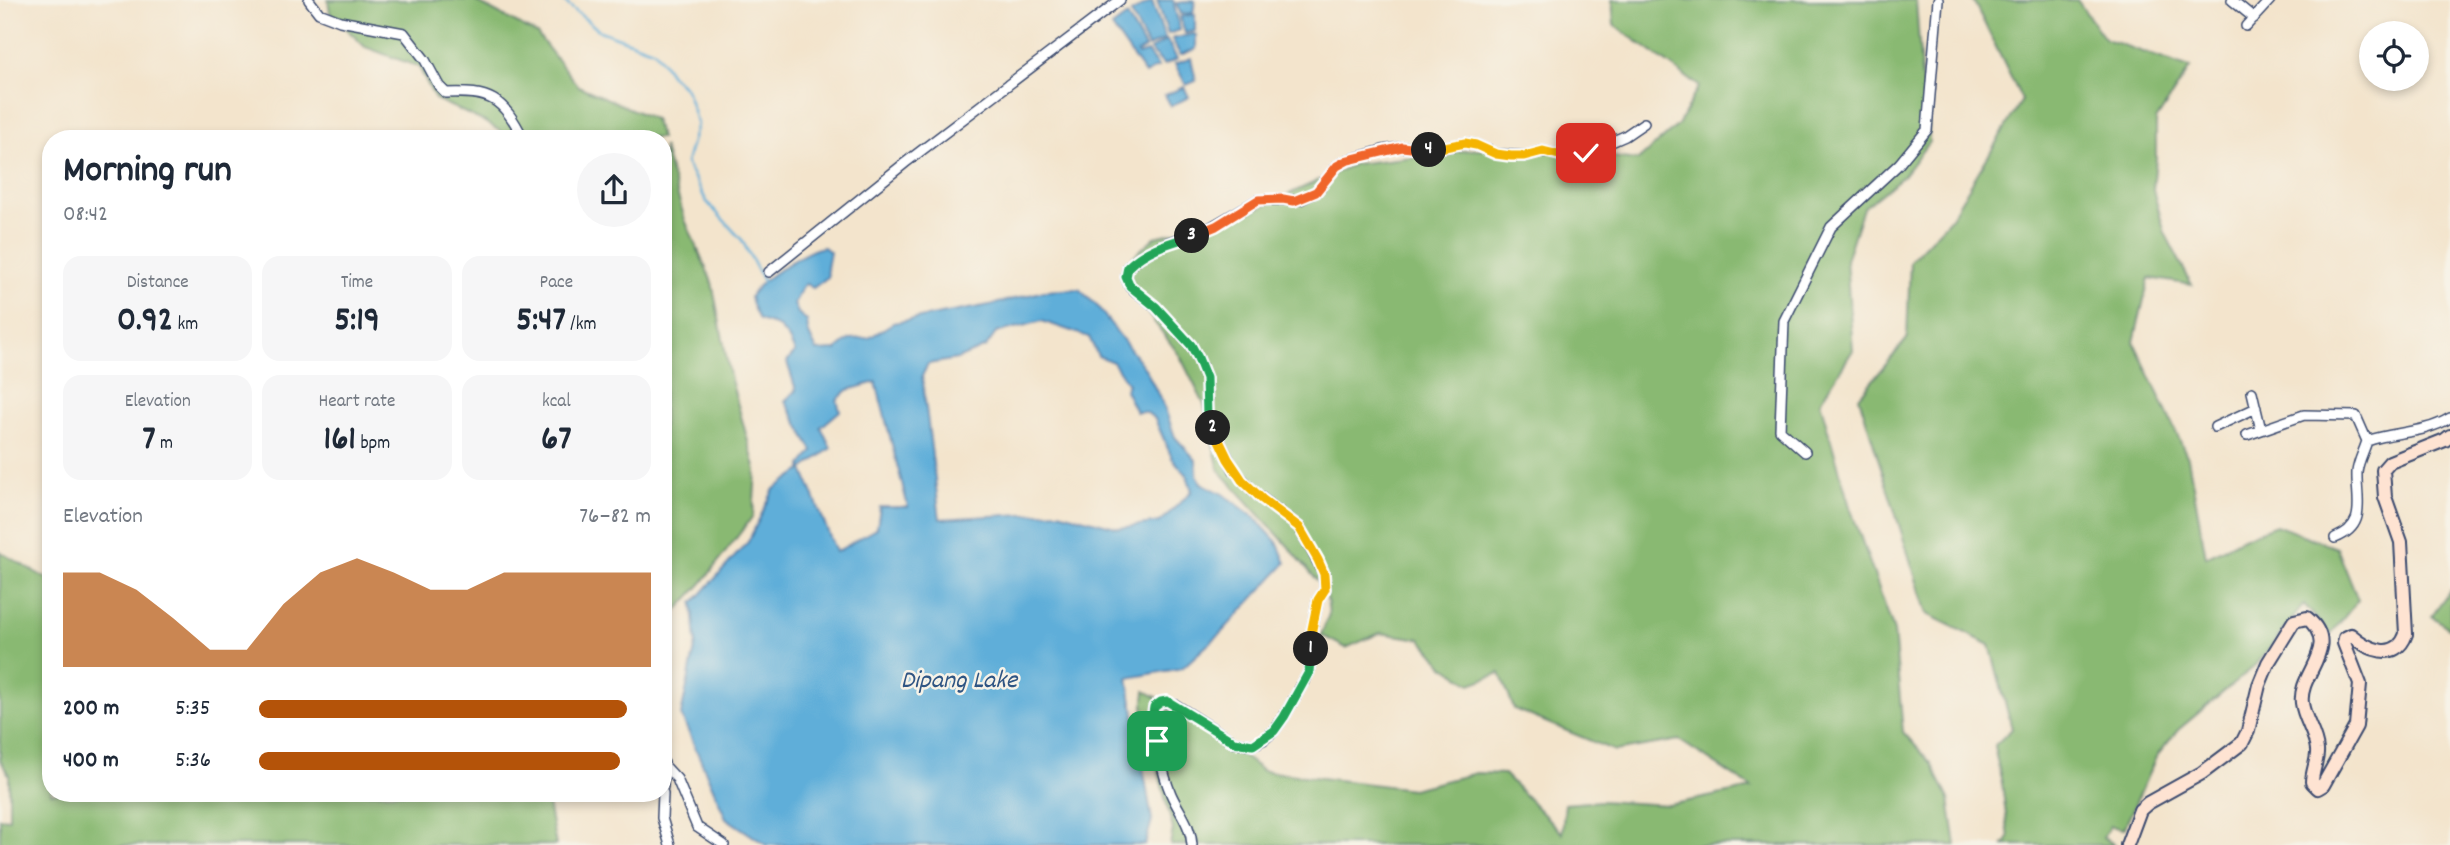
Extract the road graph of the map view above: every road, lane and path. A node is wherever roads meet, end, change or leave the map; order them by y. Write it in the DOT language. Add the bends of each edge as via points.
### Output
graph roads {
  1 [pos="309,0"];
  2 [pos="1120,0"];
  3 [pos="1938,0"];
  4 [pos="2232,0"];
  5 [pos="2270,0"];
  6 [pos="2254,18"];
  7 [pos="2246,26"];
  8 [pos="1644,123"];
  9 [pos="519,130"];
  10 [pos="769,272"];
  11 [pos="2252,392"];
  12 [pos="2256,408"];
  13 [pos="2450,418"];
  14 [pos="2215,427"];
  15 [pos="2261,430"];
  16 [pos="2247,435"];
  17 [pos="2450,436"];
  18 [pos="2367,441"];
  19 [pos="1805,452"];
  20 [pos="2334,538"];
  21 [pos="672,773"];
  22 [pos="663,802"];
  23 [pos="670,845"];
  24 [pos="724,845"];
  25 [pos="1192,845"];
  26 [pos="2127,845"];
  1 -- 9 [label="street" via="319,13 340,21 404,33 446,93 474,92 500,104"];
  2 -- 10 [label="street"];
  3 -- 19 [label="street" via="1927,130 1899,164 1831,227 1784,321 1780,430"];
  4 -- 6 [label="street"];
  5 -- 6 [label="street"];
  6 -- 7 [label="street"];
  8 -- 25 [label="street" via="1625,136 1567,157 1543,151 1524,156 1496,154 1465,143 1433,150 1383,150 1337,166 1316,192 1300,200 1258,200 1206,230 1143,255 1128,267 1130,286 1156,307 1198,358 1206,378 1207,416 1234,470 1299,527 1324,574 1325,589 1312,629 1309,672 1269,736 1253,745 1243,744 1176,705 1161,702 1154,707 1152,721 1165,774"];
  11 -- 12 [label="street"];
  12 -- 14 [label="street"];
  12 -- 15 [label="street"];
  13 -- 18 [label="street" via="2438,426"];
  15 -- 16 [label="street"];
  15 -- 18 [label="street" via="2304,415 2356,416"];
  17 -- 26 [label="main road" via="2389,462 2383,470 2385,497 2401,542 2406,634 2398,646 2381,652 2351,635 2345,638 2360,684 2356,726 2323,785 2318,788 2312,782 2318,751 2301,702 2319,657 2320,642 2312,622 2300,618 2268,663 2242,743 2140,810"];
  18 -- 20 [label="street" via="2357,469 2359,515 2347,533"];
  21 -- 24 [label="street" via="697,827"];
  22 -- 23 [label="street"];
}
